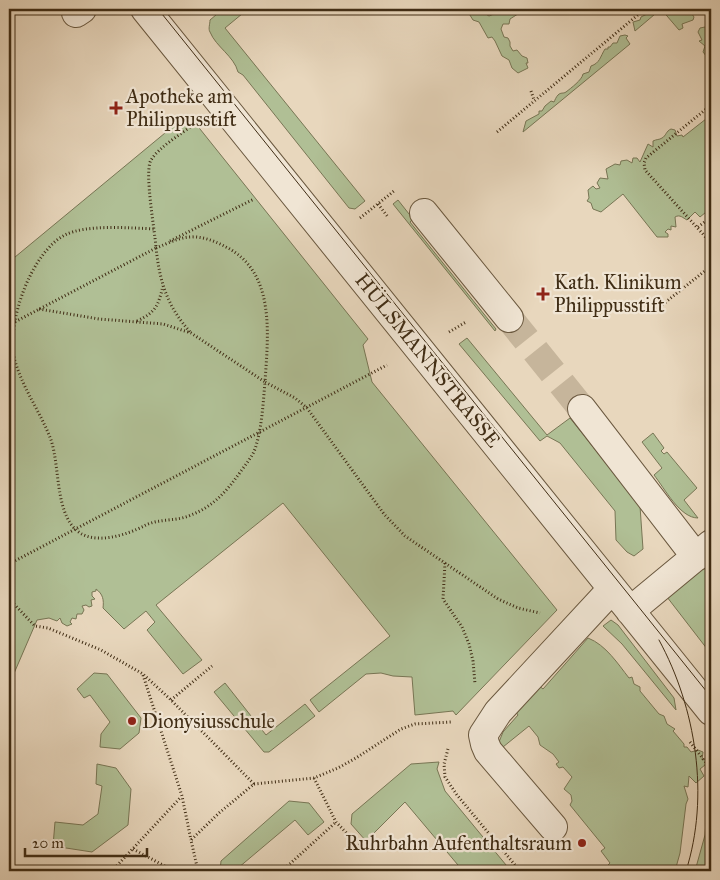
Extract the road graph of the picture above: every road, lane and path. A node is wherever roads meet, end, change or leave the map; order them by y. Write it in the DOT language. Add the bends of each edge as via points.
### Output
graph roads {
  1 [pos="645,9"];
  2 [pos="147,11"];
  3 [pos="531,91"];
  4 [pos="534,100"];
  5 [pos="221,103"];
  6 [pos="711,105"];
  7 [pos="497,132"];
  8 [pos="285,182"];
  9 [pos="396,191"];
  10 [pos="424,213"];
  11 [pos="711,217"];
  12 [pos="697,227"];
  13 [pos="155,229"];
  14 [pos="331,240"];
  15 [pos="711,243"];
  16 [pos="156,248"];
  17 [pos="711,266"];
  18 [pos="163,286"];
  19 [pos="39,309"];
  20 [pos="657,309"];
  21 [pos="509,318"];
  22 [pos="13,322"];
  23 [pos="135,322"];
  24 [pos="465,323"];
  25 [pos="9,325"];
  26 [pos="191,333"];
  27 [pos="419,349"];
  28 [pos="265,382"];
  29 [pos="307,408"];
  30 [pos="582,409"];
  31 [pos="258,434"];
  32 [pos="76,529"];
  33 [pos="704,551"];
  34 [pos="444,563"];
  35 [pos="9,564"];
  36 [pos="612,589"];
  37 [pos="9,599"];
  38 [pos="630,610"];
  39 [pos="578,623"];
  40 [pos="212,666"];
  41 [pos="143,674"];
  42 [pos="476,689"];
  43 [pos="171,700"];
  44 [pos="711,711"];
  45 [pos="459,722"];
  46 [pos="686,735"];
  47 [pos="711,768"];
  48 [pos="314,778"];
  49 [pos="254,784"];
  50 [pos="182,796"];
  51 [pos="336,822"];
  52 [pos="553,827"];
  53 [pos="191,840"];
  54 [pos="360,847"];
  55 [pos="133,849"];
  56 [pos="284,870"];
  57 [pos="112,871"];
  58 [pos="174,871"];
  59 [pos="198,871"];
  1 -- 4 [label="path"];
  2 -- 5 [label="street, HÜLSMANNSTRASSE"];
  3 -- 4 [label="path"];
  4 -- 7 [label="path"];
  5 -- 8 [label="street, HÜLSMANNSTRASSE"];
  5 -- 13 [label="path" via="150,161 150,196"];
  6 -- 12 [label="path" via="644,163 645,170"];
  8 -- 14 [label="street, HÜLSMANNSTRASSE"];
  8 -- 16 [label="path"];
  9 -- 14 [label="path"];
  10 -- 21 [label="street"];
  11 -- 12 [label="path"];
  12 -- 15 [label="path"];
  13 -- 16 [label="path"];
  13 -- 22 [label="path" via="114,227 65,234 43,254 26,284"];
  14 -- 27 [label="street, HÜLSMANNSTRASSE"];
  16 -- 18 [label="path"];
  16 -- 19 [label="path"];
  16 -- 28 [label="path" via="189,237 208,239 230,249 252,269 261,284 264,299"];
  17 -- 20 [label="path"];
  18 -- 23 [label="path" via="159,304 151,315"];
  18 -- 26 [label="path" via="177,317"];
  19 -- 22 [label="path"];
  19 -- 23 [label="path"];
  22 -- 25 [label="path"];
  22 -- 32 [label="path" via="15,361 51,441 64,508"];
  23 -- 26 [label="path" via="163,324"];
  24 -- 27 [label="path"];
  26 -- 28 [label="path"];
  27 -- 29 [label="path"];
  27 -- 36 [label="street, HÜLSMANNSTRASSE"];
  28 -- 29 [label="path"];
  28 -- 31 [label="path"];
  29 -- 31 [label="path"];
  29 -- 34 [label="path" via="384,514 406,536"];
  30 -- 33 [label="street"];
  31 -- 32 [label="path"];
  31 -- 32 [label="path" via="255,450 230,487 203,510 176,520 154,522 118,537 95,537"];
  32 -- 35 [label="path"];
  33 -- 38 [label="street"];
  34 -- 39 [label="path" via="498,599 518,608"];
  34 -- 42 [label="path" via="442,596 462,627 473,661"];
  36 -- 38 [label="street, HÜLSMANNSTRASSE"];
  36 -- 39 [label="street"];
  37 -- 41 [label="path" via="35,626 48,628 101,650"];
  38 -- 44 [label="street, HÜLSMANNSTRASSE"];
  39 -- 52 [label="street" via="498,712 483,735 488,751"];
  40 -- 43 [label="path"];
  41 -- 43 [label="path"];
  41 -- 50 [label="path"];
  43 -- 49 [label="path"];
  45 -- 48 [label="path" via="414,724 401,729 356,758"];
  46 -- 47 [label="path"];
  48 -- 49 [label="path"];
  48 -- 51 [label="path"];
  49 -- 53 [label="path"];
  50 -- 53 [label="path"];
  50 -- 55 [label="path"];
  51 -- 54 [label="path"];
  51 -- 56 [label="path"];
  53 -- 59 [label="path"];
  55 -- 57 [label="path"];
  55 -- 58 [label="path"];
}
